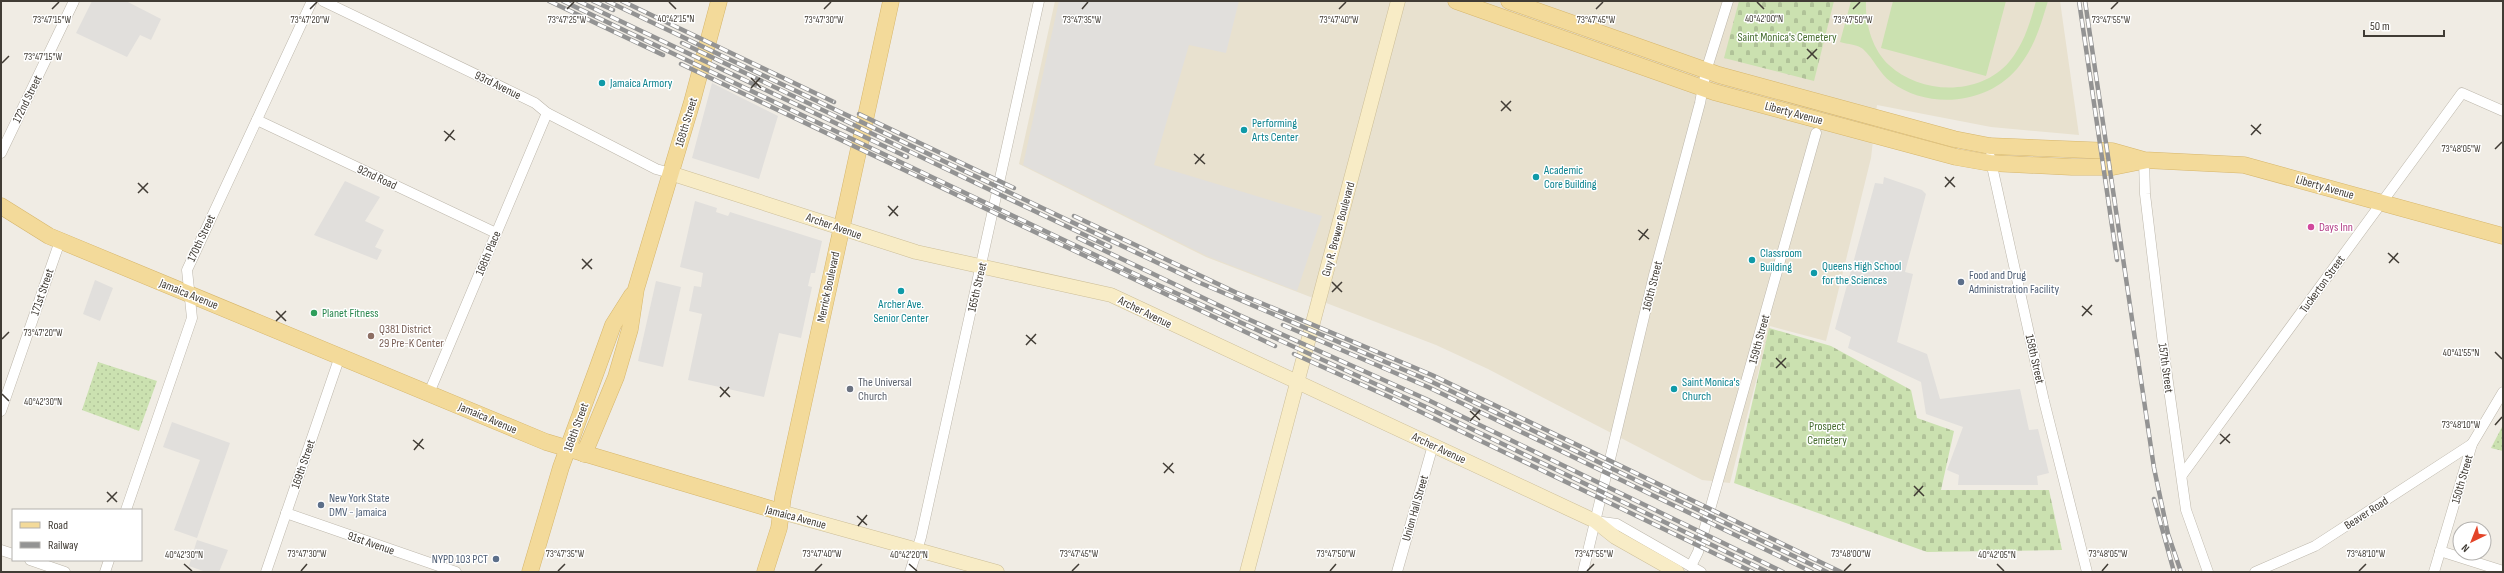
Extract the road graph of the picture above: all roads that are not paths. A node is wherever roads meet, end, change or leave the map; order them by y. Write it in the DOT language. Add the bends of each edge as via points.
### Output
graph roads {
  1 [pos="74,1"];
  2 [pos="312,1"];
  3 [pos="323,1"];
  4 [pos="719,1"];
  5 [pos="891,1"];
  6 [pos="1039,1"];
  7 [pos="1398,1"];
  8 [pos="1456,1"];
  9 [pos="1509,1"];
  10 [pos="1728,1"];
  11 [pos="1706,71"];
  12 [pos="1703,88"];
  13 [pos="2503,111"];
  14 [pos="546,113"];
  15 [pos="258,120"];
  16 [pos="1816,133"];
  17 [pos="1990,146"];
  18 [pos="1,153"];
  19 [pos="2144,160"];
  20 [pos="1990,163"];
  21 [pos="670,173"];
  22 [pos="2382,203"];
  23 [pos="1,206"];
  24 [pos="841,229"];
  25 [pos="496,233"];
  26 [pos="2503,236"];
  27 [pos="60,241"];
  28 [pos="982,266"];
  29 [pos="636,289"];
  30 [pos="189,294"];
  31 [pos="340,356"];
  32 [pos="1297,382"];
  33 [pos="2503,392"];
  34 [pos="429,393"];
  35 [pos="1,411"];
  36 [pos="2472,444"];
  37 [pos="1433,445"];
  38 [pos="568,449"];
  39 [pos="584,454"];
  40 [pos="2182,475"];
  41 [pos="126,509"];
  42 [pos="781,512"];
  43 [pos="286,513"];
  44 [pos="1595,521"];
  45 [pos="1,550"];
  46 [pos="917,551"];
  47 [pos="2440,551"];
  48 [pos="12,554"];
  49 [pos="33,561"];
  50 [pos="109,561"];
  51 [pos="1691,566"];
  52 [pos="2503,571"];
  53 [pos="65,572"];
  54 [pos="105,572"];
  55 [pos="266,572"];
  56 [pos="456,572"];
  57 [pos="530,572"];
  58 [pos="765,572"];
  59 [pos="910,572"];
  60 [pos="997,572"];
  61 [pos="1247,572"];
  62 [pos="1397,572"];
  63 [pos="1583,572"];
  64 [pos="1677,572"];
  65 [pos="1701,572"];
  66 [pos="2087,572"];
  67 [pos="2208,572"];
  68 [pos="2255,572"];
  69 [pos="2434,572"];
  1 -- 18 [label="street, 172nd Street"];
  2 -- 15 [label="street, 170th Street"];
  3 -- 14 [label="street, 93rd Avenue" via="535,103"];
  4 -- 21 [label="main road, 168th Street"];
  5 -- 24 [label="main road, Merrick Boulevard"];
  6 -- 28 [label="street, 165th Street"];
  7 -- 32 [label="street, Guy R. Brewer Boulevard"];
  8 -- 12 [label="main road, Liberty Avenue"];
  9 -- 11 [label="main road, Liberty Avenue"];
  10 -- 11 [label="street, 160th Street"];
  11 -- 12 [label="street, 160th Street"];
  11 -- 17 [label="main road, Liberty Avenue" via="1942,136"];
  12 -- 20 [label="main road, Liberty Avenue" via="1931,151"];
  12 -- 44 [label="street, 160th Street" via="1654,275"];
  13 -- 22 [label="street, Tuckerton Street" via="2462,93"];
  14 -- 21 [label="street, 93rd Avenue" via="656,169"];
  14 -- 25 [label="street, 168th Place"];
  15 -- 25 [label="street, 92nd Road"];
  15 -- 30 [label="street, 170th Street" via="186,270"];
  16 -- 51 [label="street, 159th Street" via="1738,415 1698,552"];
  17 -- 19 [label="main road, Liberty Avenue" via="2112,151"];
  17 -- 20 [label="street, 158th Street"];
  19 -- 20 [label="main road, Liberty Avenue" via="2113,167"];
  19 -- 22 [label="main road, Liberty Avenue" via="2244,165"];
  19 -- 40 [label="street, 157th Street" via="2145,194 2165,361"];
  20 -- 66 [label="street, 158th Street" via="2044,401"];
  21 -- 24 [label="street, Archer Avenue"];
  21 -- 29 [label="main road, 168th Street"];
  22 -- 26 [label="main road, Liberty Avenue"];
  22 -- 40 [label="street, Tuckerton Street"];
  23 -- 27 [label="main road, Jamaica Avenue"];
  24 -- 28 [label="street, Archer Avenue" via="916,252"];
  24 -- 42 [label="main road, Merrick Boulevard"];
  25 -- 34 [label="street, 168th Place"];
  27 -- 30 [label="main road, Jamaica Avenue"];
  27 -- 35 [label="street, 171st Street"];
  28 -- 32 [label="street, Archer Avenue" via="1111,295"];
  28 -- 46 [label="street, 165th Street"];
  29 -- 38 [label="main road, 168th Street" via="613,325"];
  29 -- 39 [label="main road, 168th Street" via="630,329 616,377"];
  30 -- 31 [label="main road, Jamaica Avenue"];
  30 -- 41 [label="street, 170th Street" via="192,318"];
  31 -- 34 [label="main road, Jamaica Avenue"];
  31 -- 43 [label="street, 169th Street"];
  32 -- 37 [label="street, Archer Avenue"];
  32 -- 61 [label="street, Guy R. Brewer Boulevard"];
  33 -- 36 [label="street, 150th Street"];
  34 -- 38 [label="main road, Jamaica Avenue"];
  36 -- 47 [label="street, 150th Street"];
  36 -- 68 [label="street, Beaver Road" via="2315,546"];
  37 -- 44 [label="street, Archer Avenue"];
  37 -- 62 [label="street, Union Hall Street"];
  38 -- 39 [label="main road, Jamaica Avenue"];
  38 -- 57 [label="main road, 168th Street"];
  39 -- 42 [label="main road, Jamaica Avenue"];
  40 -- 67 [label="street, 157th Street" via="2186,510"];
  42 -- 46 [label="street, Jamaica Avenue"];
  42 -- 58 [label="main road, Merrick Boulevard"];
  43 -- 55 [label="street, 169th Street"];
  43 -- 56 [label="street, 91st Avenue"];
  44 -- 51 [label="street, Archer Avenue" via="1617,524"];
  44 -- 63 [label="street, 160th Street"];
  44 -- 64 [label="street, Archer Avenue" via="1615,537"];
  45 -- 48 [label="street"];
  46 -- 59 [label="street, 165th Street"];
  46 -- 60 [label="street, Jamaica Avenue"];
  47 -- 52 [label="street"];
  47 -- 69 [label="street, 150th Street"];
  49 -- 53 [label="street"];
  50 -- 54 [label="street"];
  51 -- 65 [label="street, Archer Avenue"];
}
